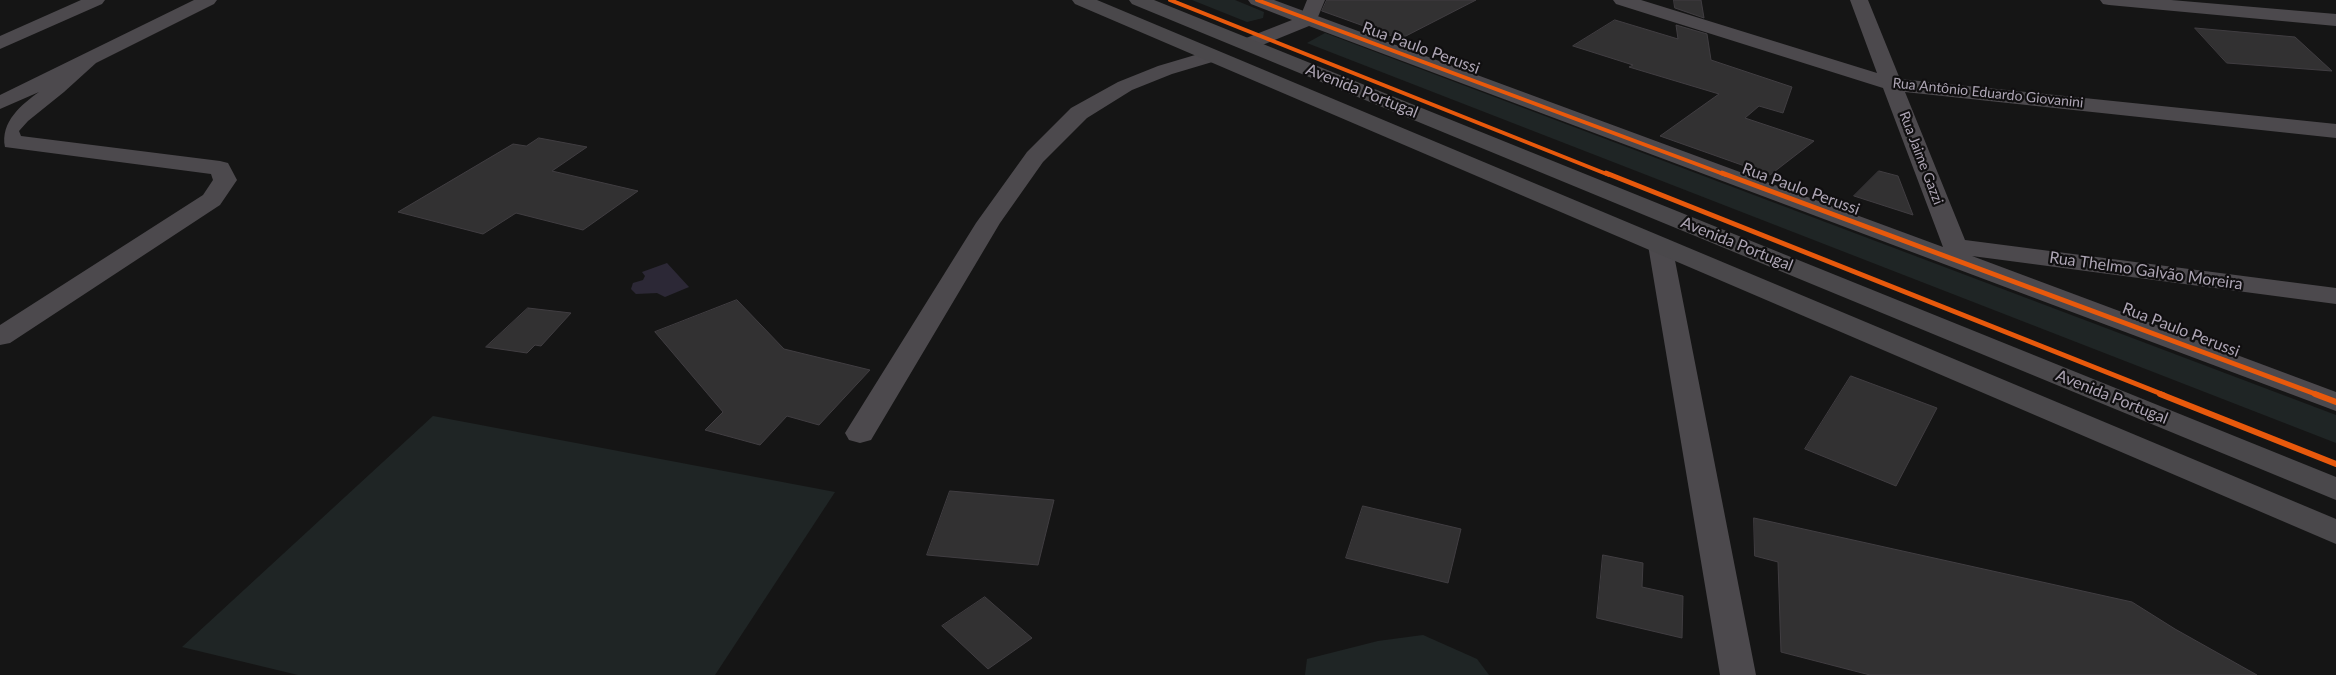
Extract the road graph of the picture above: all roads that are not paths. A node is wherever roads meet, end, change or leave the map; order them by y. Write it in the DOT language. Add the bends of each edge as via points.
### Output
graph roads {
  1 [pos="96,0"];
  2 [pos="208,0"];
  3 [pos="1081,0"];
  4 [pos="1138,0"];
  5 [pos="1257,0"];
  6 [pos="1622,0"];
  7 [pos="1859,0"];
  8 [pos="2108,0"];
  9 [pos="1312,10"];
  10 [pos="2336,20"];
  11 [pos="0,43"];
  12 [pos="1248,44"];
  13 [pos="1212,56"];
  14 [pos="90,58"];
  15 [pos="1892,84"];
  16 [pos="0,103"];
  17 [pos="2336,131"];
  18 [pos="1660,246"];
  19 [pos="1958,253"];
  20 [pos="2336,296"];
  21 [pos="0,337"];
  22 [pos="2336,402"];
  23 [pos="860,433"];
  24 [pos="2336,489"];
  25 [pos="2336,532"];
  26 [pos="1738,675"];
  1 -- 11 [label="street"];
  2 -- 14 [label="street"];
  3 -- 13 [label="main road"];
  4 -- 12 [label="main road, Avenida Portugal"];
  5 -- 9 [label="street, Rua Paulo Perussi"];
  6 -- 15 [label="street, Rua Antônio Eduardo Giovanini"];
  7 -- 15 [label="street, Rua Jaime Gazzi"];
  8 -- 10 [label="street"];
  9 -- 12 [label="street"];
  9 -- 19 [label="street, Rua Paulo Perussi"];
  12 -- 24 [label="main road, Avenida Portugal"];
  13 -- 18 [label="main road"];
  13 -- 23 [label="street" via="1125,86 1079,113 1035,157 988,223"];
  14 -- 16 [label="street"];
  14 -- 21 [label="street" via="20,116 8,131 13,142 220,168 225,180 212,200"];
  15 -- 17 [label="street, Rua Antônio Eduardo Giovanini"];
  15 -- 19 [label="street, Rua Jaime Gazzi"];
  18 -- 25 [label="main road"];
  18 -- 26 [label="street"];
  19 -- 20 [label="street, Rua Thelmo Galvão Moreira"];
  19 -- 22 [label="street, Rua Paulo Perussi"];
}
